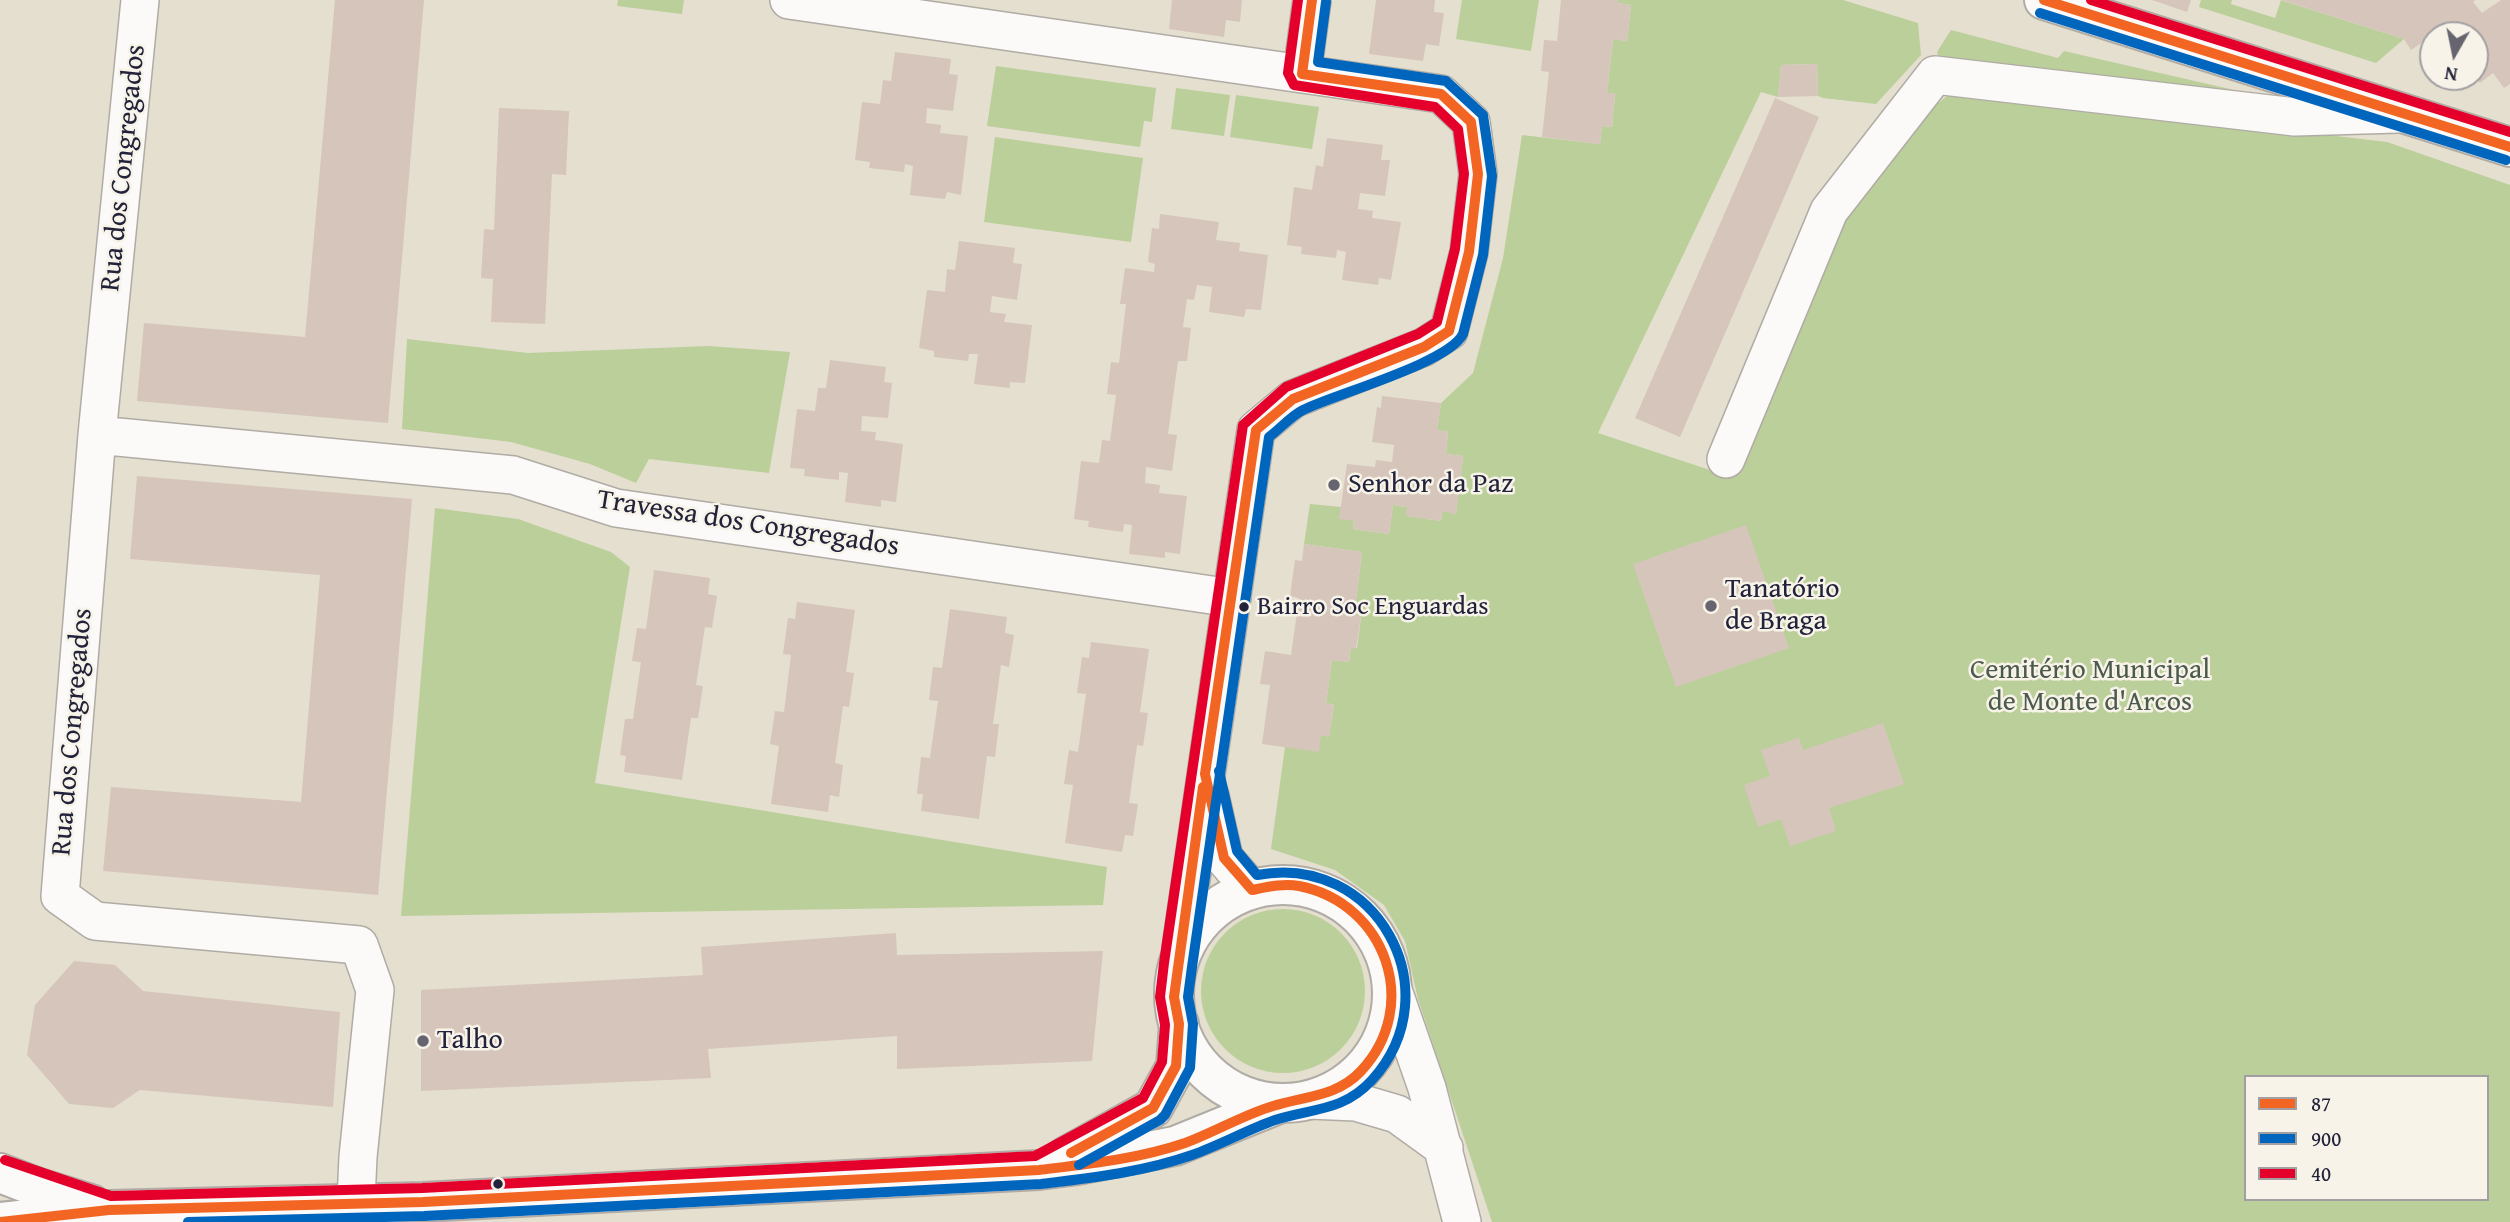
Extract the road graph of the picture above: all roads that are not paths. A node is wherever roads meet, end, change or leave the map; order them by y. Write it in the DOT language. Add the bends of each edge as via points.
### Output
graph roads {
  1 [pos="140,0"];
  2 [pos="789,0"];
  3 [pos="1312,0"];
  4 [pos="2044,0"];
  5 [pos="1302,74"];
  6 [pos="2405,114"];
  7 [pos="2510,147"];
  8 [pos="97,435"];
  9 [pos="1726,459"];
  10 [pos="1232,598"];
  11 [pos="1205,775"];
  12 [pos="1252,890"];
  13 [pos="1181,948"];
  14 [pos="1393,990"];
  15 [pos="1179,1024"];
  16 [pos="1292,1102"];
  17 [pos="1444,1148"];
  18 [pos="1038,1170"];
  19 [pos="0,1173"];
  20 [pos="355,1213"];
  21 [pos="109,1216"];
  22 [pos="1,1222"];
  23 [pos="1462,1222"];
  1 -- 8 [label="street, Rua dos Congregados"];
  2 -- 5 [label="street"];
  3 -- 5 [label="street"];
  4 -- 6 [label="street"];
  5 -- 10 [label="street" via="1441,94 1471,122 1478,174 1469,252 1449,331 1412,352 1293,399 1256,430"];
  6 -- 7 [label="street"];
  6 -- 9 [label="street" via="2295,117 1935,75 1829,211"];
  8 -- 10 [label="street, Travessa dos Congregados" via="513,475 615,508"];
  8 -- 20 [label="street, Rua dos Congregados" via="60,896 95,921 359,945 375,990"];
  10 -- 11 [label="street"];
  11 -- 12 [label="street" via="1224,858"];
  11 -- 13 [label="street"];
  12 -- 13 [label="street" via="1208,915"];
  12 -- 14 [label="street" via="1298,886 1345,904 1379,942"];
  13 -- 15 [label="street" via="1174,997"];
  14 -- 16 [label="street" via="1390,1020 1379,1047 1360,1071 1336,1089"];
  14 -- 17 [label="street"];
  15 -- 16 [label="street" via="1189,1048 1223,1085 1246,1096"];
  15 -- 18 [label="street" via="1176,1066 1153,1108"];
  16 -- 17 [label="street" via="1356,1102 1397,1114"];
  16 -- 18 [label="street" via="1175,1146"];
  17 -- 23 [label="street"];
  18 -- 20 [label="street"];
  19 -- 21 [label="street"];
  20 -- 21 [label="street"];
  21 -- 22 [label="street"];
}
